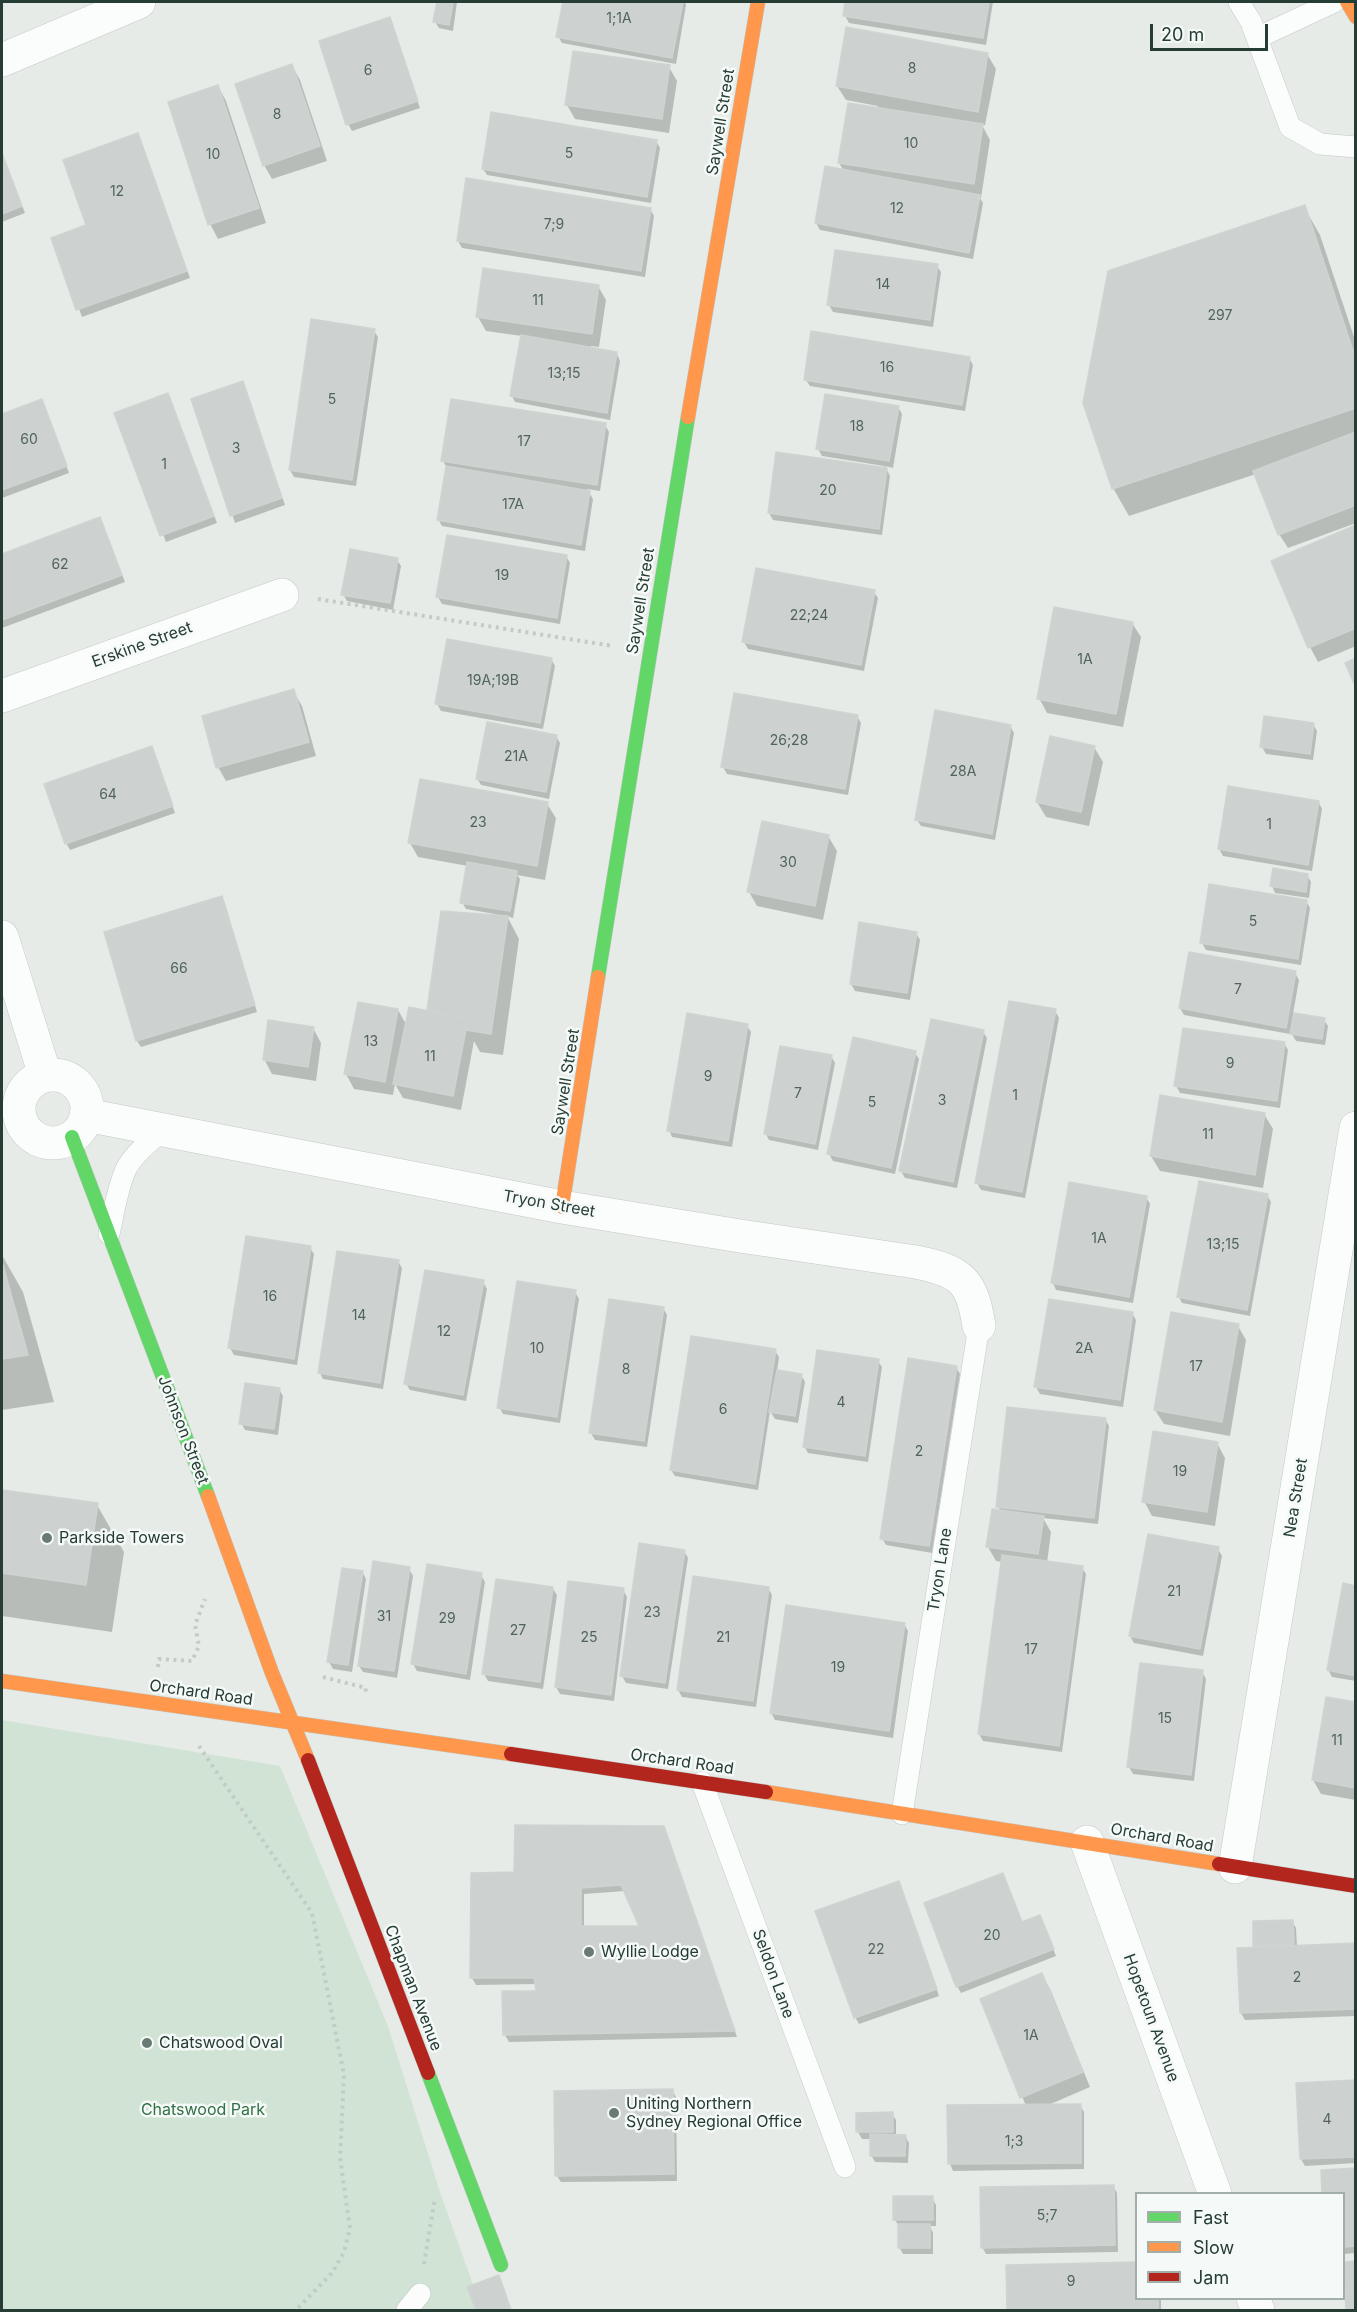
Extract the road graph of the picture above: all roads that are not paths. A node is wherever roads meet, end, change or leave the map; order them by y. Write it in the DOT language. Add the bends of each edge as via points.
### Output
graph roads {
  1 [pos="139,2"];
  2 [pos="758,2"];
  3 [pos="1239,2"];
  4 [pos="1334,2"];
  5 [pos="1347,2"];
  6 [pos="1356,17"];
  7 [pos="1257,38"];
  8 [pos="2,60"];
  9 [pos="1356,147"];
  10 [pos="282,595"];
  11 [pos="2,696"];
  12 [pos="2,937"];
  13 [pos="45,1076"];
  14 [pos="11,1121"];
  15 [pos="79,1126"];
  16 [pos="1356,1128"];
  17 [pos="162,1131"];
  18 [pos="562,1207"];
  19 [pos="1349,1210"];
  20 [pos="109,1234"];
  21 [pos="979,1326"];
  22 [pos="2,1681"];
  23 [pos="293,1723"];
  24 [pos="702,1782"];
  25 [pos="903,1814"];
  26 [pos="1087,1842"];
  27 [pos="1235,1868"];
  28 [pos="1356,1886"];
  29 [pos="845,2167"];
  30 [pos="1215,2192"];
  31 [pos="501,2265"];
  1 -- 8 [label="street"];
  2 -- 18 [label="street, Saywell Street" via="649,650"];
  3 -- 7 [label="lane"];
  4 -- 7 [label="lane"];
  5 -- 6 [label="street"];
  7 -- 9 [label="lane" via="1290,127 1320,144"];
  10 -- 11 [label="street, Erskine Street"];
  12 -- 13 [label="street"];
  13 -- 14 [label="street" via="24,1090"];
  13 -- 15 [label="street" via="71,1080 80,1090 86,1102"];
  14 -- 15 [label="street" via="46,1143 59,1142"];
  15 -- 17 [label="street, Tryon Street"];
  15 -- 20 [label="street, Johnson Street"];
  16 -- 19 [label="street, Nea Street"];
  17 -- 18 [label="street, Tryon Street"];
  17 -- 20 [label="lane" via="127,1168"];
  18 -- 21 [label="street, Tryon Street" via="944,1268 964,1281 975,1301"];
  19 -- 27 [label="street, Nea Street"];
  20 -- 23 [label="street, Johnson Street"];
  21 -- 25 [label="lane, Tryon Lane"];
  22 -- 23 [label="street, Orchard Road"];
  23 -- 24 [label="street, Orchard Road"];
  23 -- 31 [label="street, Chapman Avenue"];
  24 -- 25 [label="street, Orchard Road"];
  24 -- 29 [label="lane, Seldon Lane"];
  25 -- 26 [label="street, Orchard Road"];
  26 -- 27 [label="street, Orchard Road"];
  26 -- 30 [label="street, Hopetoun Avenue"];
  27 -- 28 [label="street, Orchard Road"];
}
